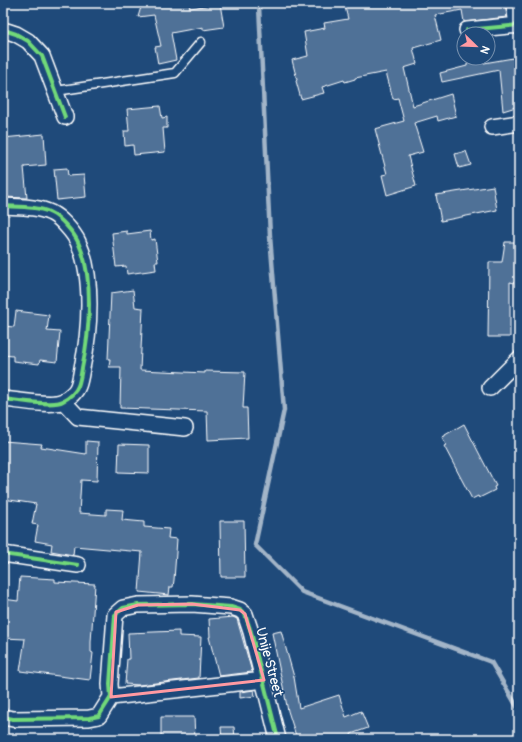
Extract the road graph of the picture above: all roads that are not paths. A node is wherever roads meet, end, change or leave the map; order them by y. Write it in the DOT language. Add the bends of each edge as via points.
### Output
graph roads {
  1 [pos="514,3"];
  2 [pos="518,26"];
  3 [pos="496,28"];
  4 [pos="3,31"];
  5 [pos="201,42"];
  6 [pos="56,91"];
  7 [pos="65,117"];
  8 [pos="519,123"];
  9 [pos="492,127"];
  10 [pos="3,206"];
  11 [pos="519,358"];
  12 [pos="490,388"];
  13 [pos="3,399"];
  14 [pos="63,401"];
  15 [pos="185,428"];
  16 [pos="3,554"];
  17 [pos="78,565"];
  18 [pos="264,680"];
  19 [pos="111,697"];
  20 [pos="3,717"];
  21 [pos="278,739"];
  1 -- 2 [label="street"];
  2 -- 3 [label="street"];
  4 -- 6 [label="street" via="16,34 28,41 42,56"];
  5 -- 6 [label="lane" via="175,73"];
  6 -- 7 [label="street"];
  8 -- 9 [label="street"];
  10 -- 14 [label="street" via="51,213 69,228 78,240 85,263 88,288 87,346 78,386"];
  11 -- 12 [label="street"];
  13 -- 14 [label="street" via="54,404"];
  14 -- 15 [label="street" via="78,417"];
  16 -- 17 [label="street"];
  18 -- 19 [label="street"];
  18 -- 19 [label="street, Unije Street" via="245,614 240,610 192,604 138,604 123,608 115,615"];
  18 -- 21 [label="street, Unije Street"];
  19 -- 20 [label="street" via="99,716 89,718"];
}
